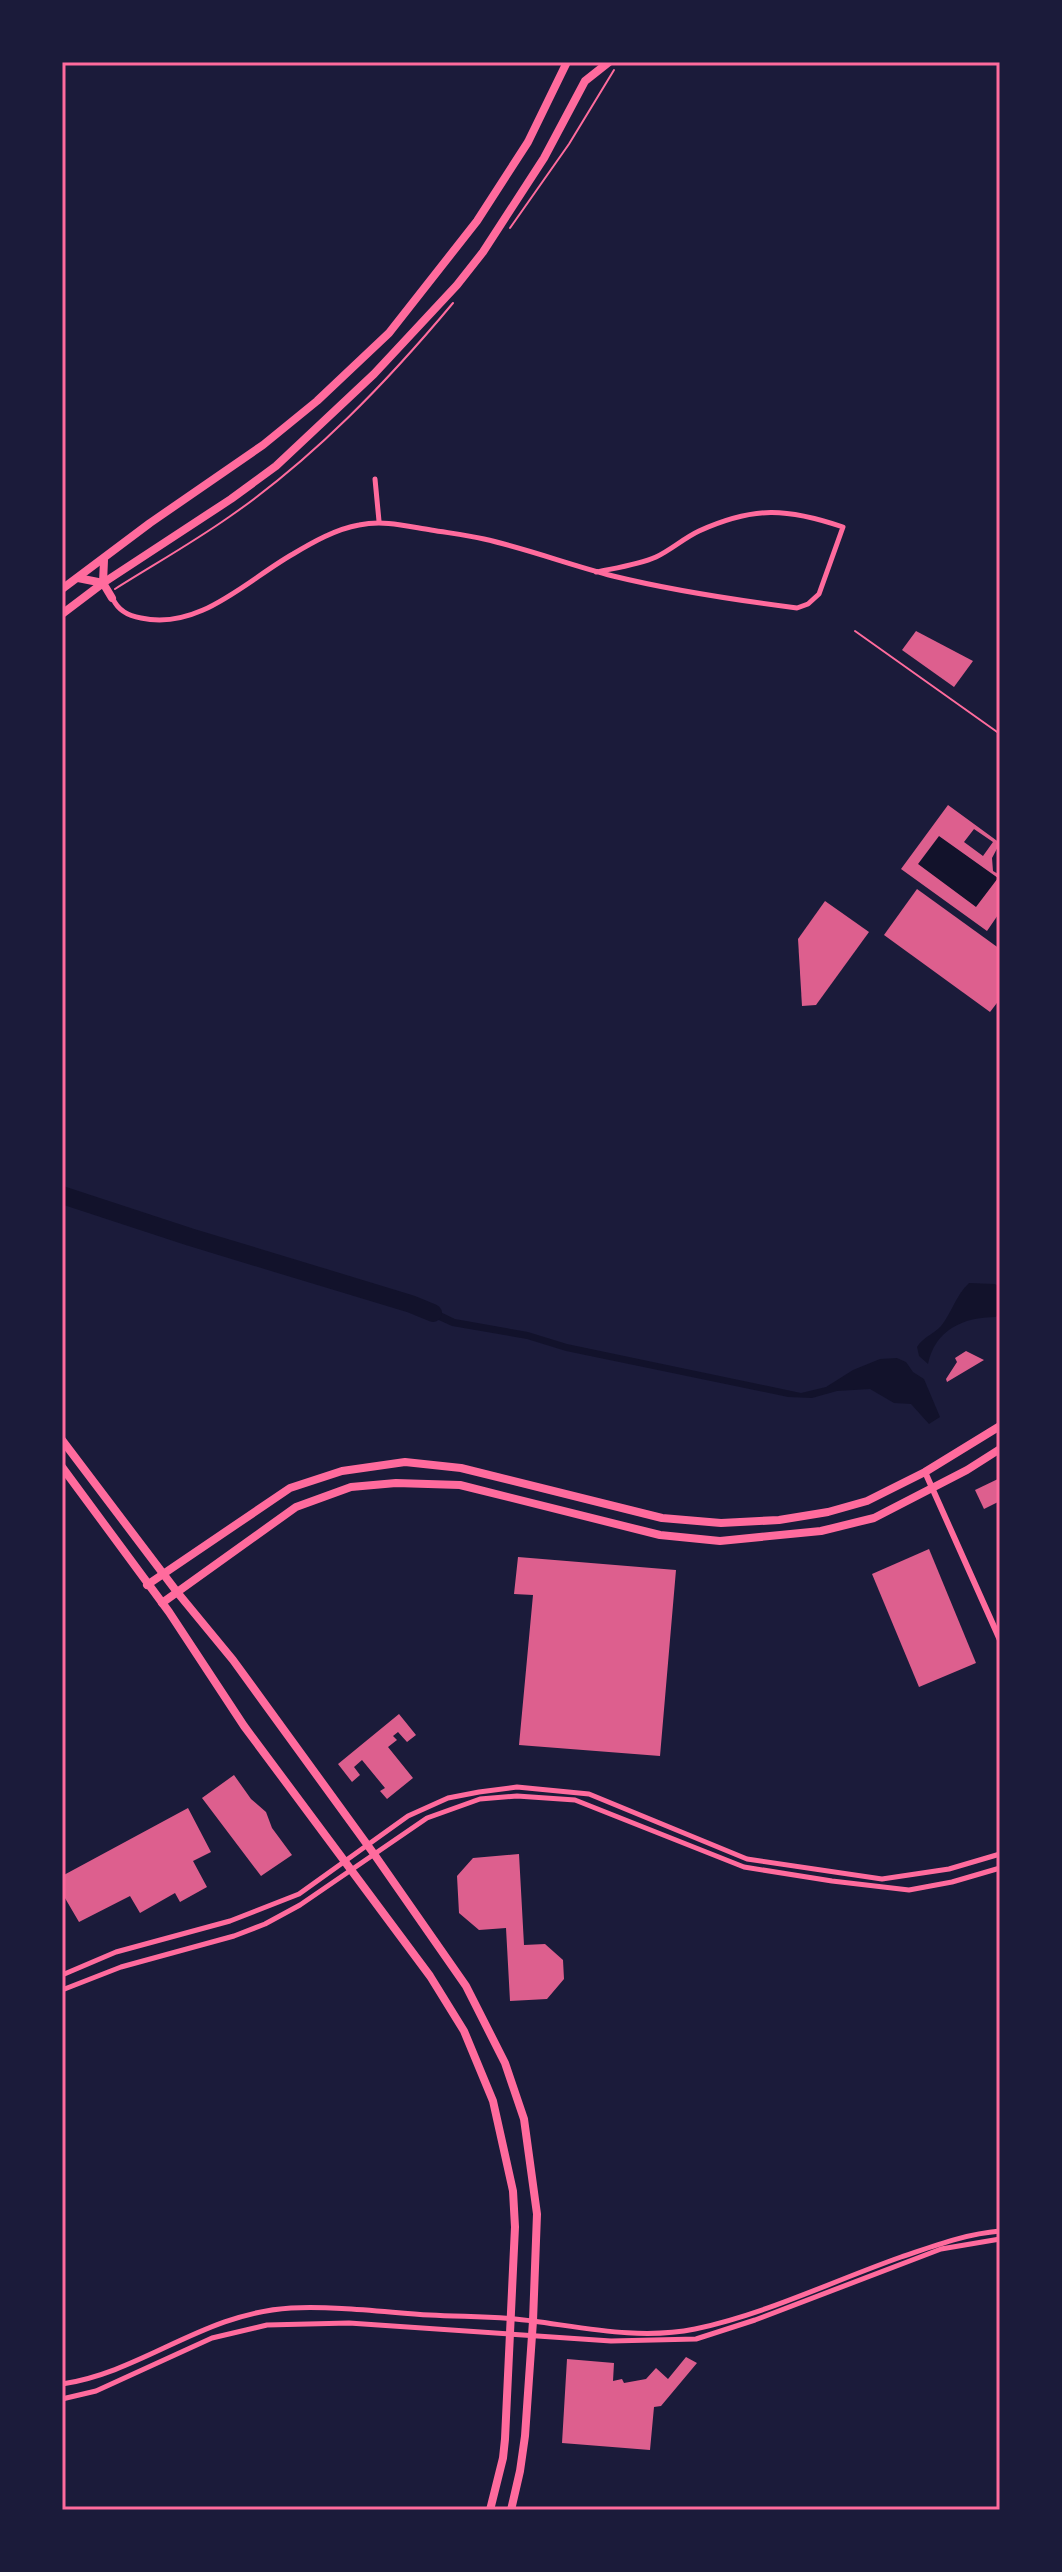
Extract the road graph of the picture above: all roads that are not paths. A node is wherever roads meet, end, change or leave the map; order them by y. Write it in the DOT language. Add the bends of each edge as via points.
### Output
graph roads {
  1 [pos="567,62"];
  2 [pos="609,62"];
  3 [pos="375,479"];
  4 [pos="379,521"];
  5 [pos="104,560"];
  6 [pos="596,572"];
  7 [pos="78,578"];
  8 [pos="103,583"];
  9 [pos="62,589"];
  10 [pos="84,597"];
  11 [pos="112,598"];
  12 [pos="62,614"];
  13 [pos="855,631"];
  14 [pos="1000,734"];
  15 [pos="1000,1426"];
  16 [pos="62,1440"];
  17 [pos="1000,1449"];
  18 [pos="62,1467"];
  19 [pos="925,1472"];
  20 [pos="933,1488"];
  21 [pos="163,1573"];
  22 [pos="147,1585"];
  23 [pos="177,1592"];
  24 [pos="162,1603"];
  25 [pos="998,1627"];
  26 [pos="1000,1640"];
  27 [pos="624,1808"];
  28 [pos="622,1816"];
  29 [pos="368,1846"];
  30 [pos="374,1854"];
  31 [pos="1000,1854"];
  32 [pos="349,1865"];
  33 [pos="1000,1868"];
  34 [pos="62,1975"];
  35 [pos="62,1990"];
  36 [pos="1000,2231"];
  37 [pos="1000,2239"];
  38 [pos="510,2319"];
  39 [pos="533,2321"];
  40 [pos="510,2335"];
  41 [pos="533,2336"];
  42 [pos="62,2384"];
  43 [pos="62,2399"];
  44 [pos="490,2510"];
  45 [pos="511,2510"];
  1 -- 5 [label="main road" via="528,142 477,221 389,333 263,445"];
  2 -- 8 [label="main road" via="585,81 544,158 483,252 409,338 276,466"];
  3 -- 4 [label="street"];
  4 -- 6 [label="street" via="485,540"];
  4 -- 11 [label="street" via="316,541 213,606 176,619 138,618 121,610"];
  5 -- 7 [label="main road"];
  5 -- 8 [label="main road"];
  6 -- 6 [label="street" via="655,557 698,531 740,517 779,510 843,527 819,594 797,608 710,597"];
  7 -- 8 [label="main road"];
  7 -- 9 [label="main road"];
  8 -- 10 [label="main road"];
  8 -- 11 [label="main road"];
  10 -- 11 [label="main road"];
  10 -- 12 [label="main road"];
  13 -- 14 [label="lane"];
  15 -- 19 [label="main road"];
  16 -- 21 [label="main road"];
  17 -- 20 [label="main road"];
  18 -- 22 [label="main road"];
  19 -- 20 [label="street"];
  19 -- 21 [label="main road" via="867,1501 828,1512 721,1523 638,1513 461,1468 389,1464 342,1471 290,1488"];
  20 -- 23 [label="main road" via="850,1525 720,1541 646,1532 460,1485 351,1487 296,1507"];
  20 -- 25 [label="street"];
  21 -- 22 [label="main road"];
  21 -- 23 [label="main road"];
  22 -- 24 [label="main road"];
  23 -- 24 [label="main road"];
  23 -- 29 [label="main road"];
  24 -- 32 [label="main road" via="228,1703"];
  25 -- 26 [label="street"];
  27 -- 28 [label="street"];
  27 -- 29 [label="street" via="569,1791 517,1787 479,1792 448,1798 408,1816"];
  27 -- 31 [label="street" via="747,1859 882,1879 949,1869"];
  28 -- 30 [label="street" via="575,1800 480,1799 427,1818"];
  28 -- 33 [label="street" via="744,1867 832,1881 909,1890"];
  29 -- 30 [label="main road"];
  29 -- 32 [label="street"];
  30 -- 32 [label="street"];
  30 -- 39 [label="main road" via="466,1986 515,2089 535,2187"];
  32 -- 34 [label="street" via="299,1894 222,1923 116,1952"];
  32 -- 35 [label="street" via="300,1905 249,1931 121,1967"];
  32 -- 38 [label="main road" via="448,2003 488,2087 513,2191"];
  36 -- 39 [label="street" via="943,2243 693,2330 620,2332"];
  37 -- 41 [label="street" via="941,2249 696,2339"];
  38 -- 39 [label="street"];
  38 -- 40 [label="main road"];
  38 -- 42 [label="street" via="267,2310 207,2326 109,2371"];
  39 -- 41 [label="main road"];
  40 -- 41 [label="street"];
  40 -- 43 [label="street" via="349,2323 267,2325 212,2338 96,2391"];
  40 -- 44 [label="main road" via="503,2458"];
  41 -- 45 [label="main road" via="523,2448"];
}
